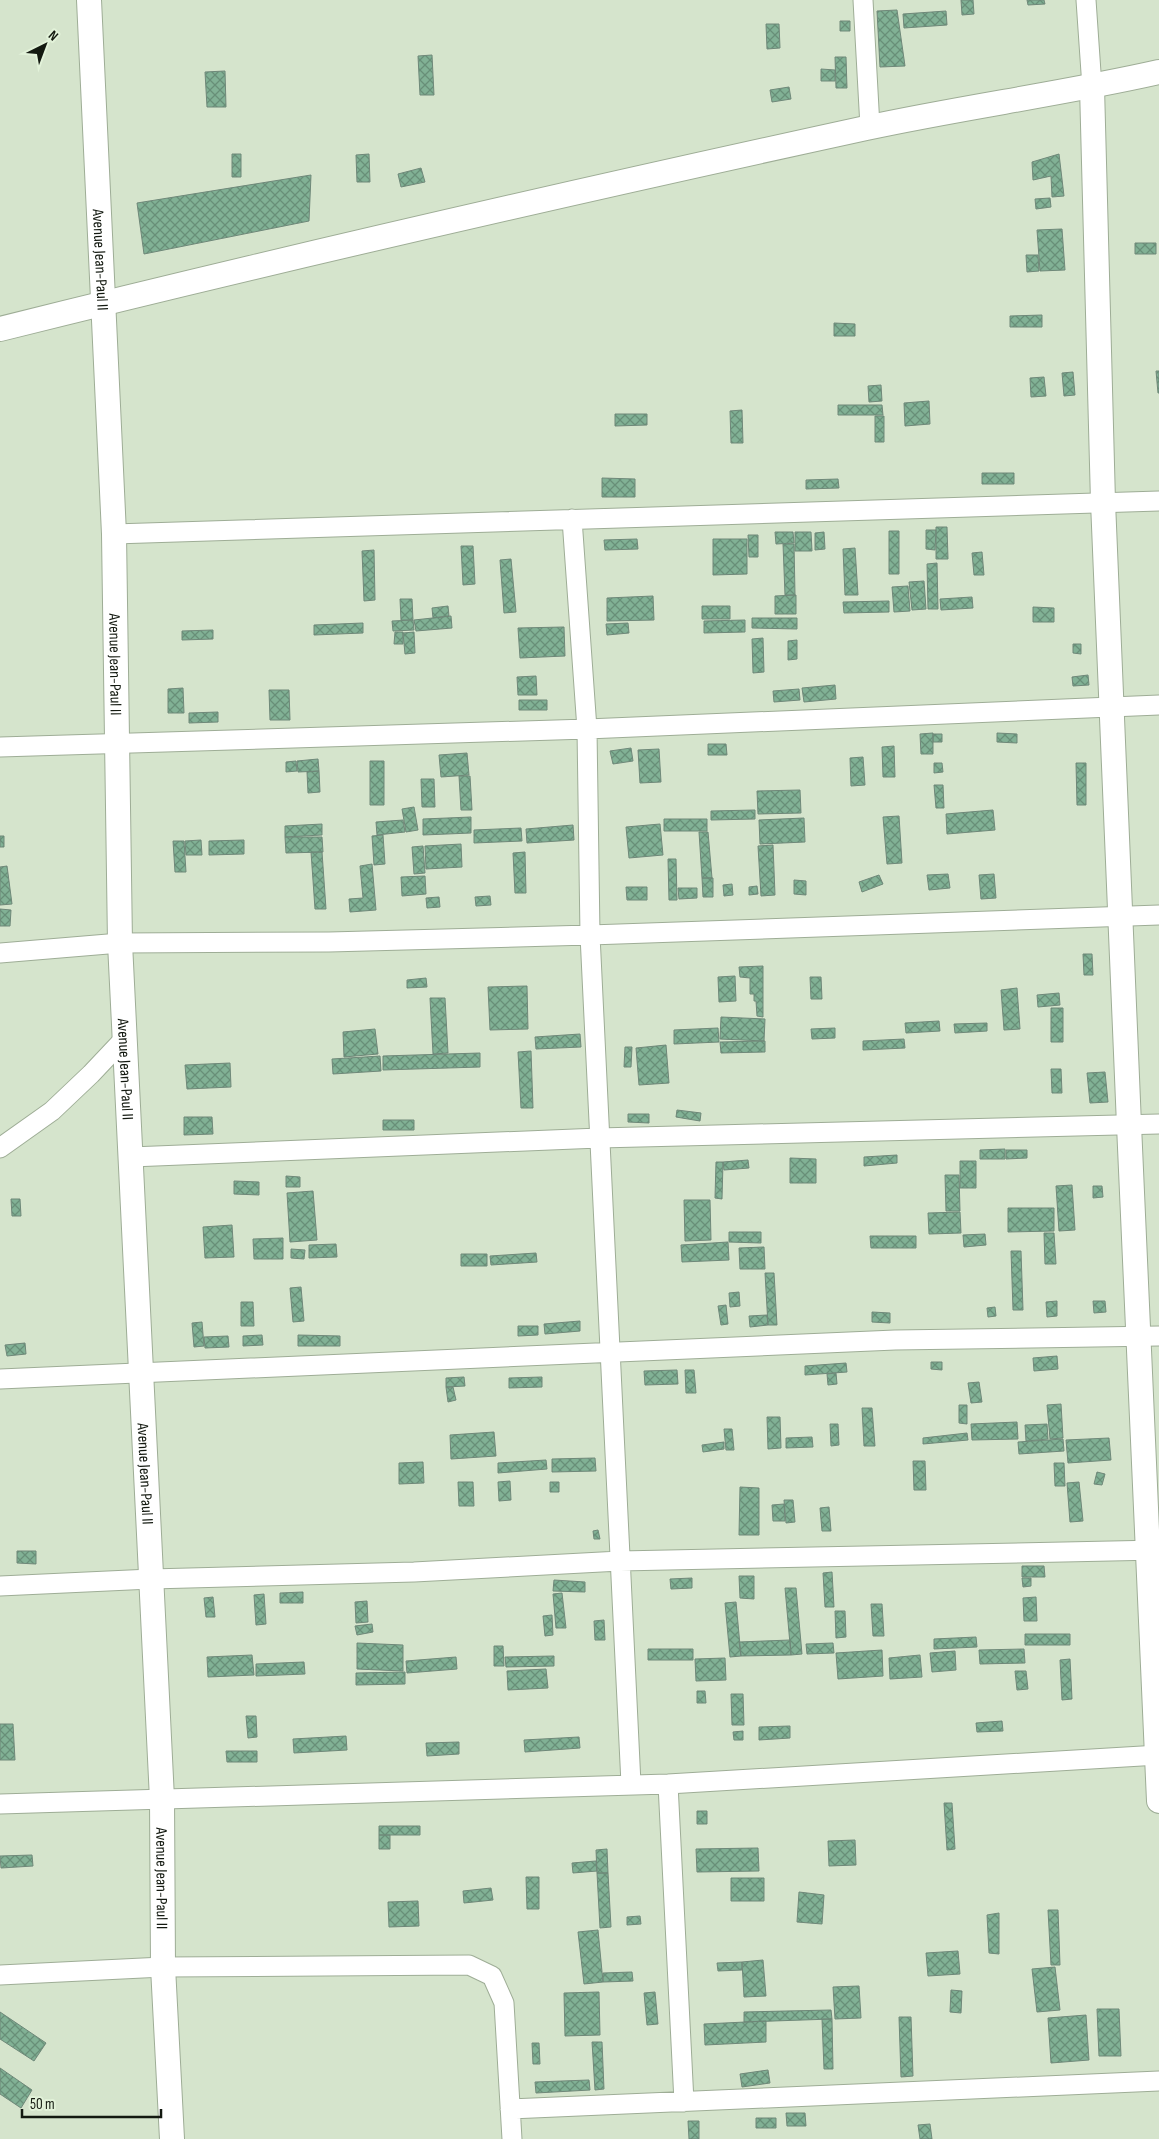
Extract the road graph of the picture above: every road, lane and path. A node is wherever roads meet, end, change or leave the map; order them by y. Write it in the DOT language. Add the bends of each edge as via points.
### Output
graph roads {
  1 [pos="89,0"];
  2 [pos="863,0"];
  3 [pos="1086,0"];
  4 [pos="1159,72"];
  5 [pos="1092,87"];
  6 [pos="870,127"];
  7 [pos="104,303"];
  8 [pos="0,328"];
  9 [pos="1159,501"];
  10 [pos="1103,502"];
  11 [pos="572,519"];
  12 [pos="114,534"];
  13 [pos="1159,705"];
  14 [pos="1112,706"];
  15 [pos="587,729"];
  16 [pos="117,742"];
  17 [pos="0,746"];
  18 [pos="1120,915"];
  19 [pos="1159,915"];
  20 [pos="590,935"];
  21 [pos="120,943"];
  22 [pos="0,953"];
  23 [pos="125,1038"];
  24 [pos="1159,1124"];
  25 [pos="1128,1125"];
  26 [pos="599,1138"];
  27 [pos="0,1148"];
  28 [pos="131,1157"];
  29 [pos="1149,1336"];
  30 [pos="610,1352"];
  31 [pos="142,1374"];
  32 [pos="0,1379"];
  33 [pos="1153,1550"];
  34 [pos="620,1561"];
  35 [pos="151,1579"];
  36 [pos="0,1586"];
  37 [pos="1158,1755"];
  38 [pos="631,1784"];
  39 [pos="668,1784"];
  40 [pos="162,1799"];
  41 [pos="1159,1801"];
  42 [pos="0,1804"];
  43 [pos="163,1967"];
  44 [pos="0,1975"];
  45 [pos="1159,2081"];
  46 [pos="684,2102"];
  47 [pos="510,2109"];
  48 [pos="172,2139"];
  49 [pos="512,2139"];
  1 -- 7 [label="street, Avenue Jean-Paul II"];
  2 -- 6 [label="street"];
  3 -- 5 [label="street"];
  4 -- 5 [label="street"];
  5 -- 6 [label="street"];
  5 -- 10 [label="street"];
  6 -- 7 [label="street" via="281,259"];
  7 -- 8 [label="street"];
  7 -- 12 [label="street, Avenue Jean-Paul II"];
  9 -- 10 [label="street"];
  10 -- 11 [label="street"];
  10 -- 14 [label="street"];
  11 -- 12 [label="street"];
  11 -- 15 [label="street"];
  12 -- 16 [label="street, Avenue Jean-Paul II"];
  13 -- 14 [label="street"];
  14 -- 15 [label="street"];
  14 -- 18 [label="street"];
  15 -- 16 [label="street"];
  15 -- 20 [label="street"];
  16 -- 17 [label="street"];
  16 -- 21 [label="street, Avenue Jean-Paul II"];
  18 -- 19 [label="street"];
  18 -- 20 [label="street"];
  18 -- 25 [label="street"];
  20 -- 21 [label="street" via="329,942"];
  20 -- 26 [label="street"];
  21 -- 22 [label="street"];
  21 -- 23 [label="street, Avenue Jean-Paul II"];
  23 -- 27 [label="street" via="52,1111"];
  23 -- 28 [label="street, Avenue Jean-Paul II"];
  24 -- 25 [label="street"];
  25 -- 26 [label="street"];
  25 -- 29 [label="street"];
  26 -- 28 [label="street"];
  26 -- 30 [label="street"];
  28 -- 31 [label="street, Avenue Jean-Paul II"];
  29 -- 30 [label="street" via="895,1340"];
  29 -- 33 [label="street"];
  30 -- 31 [label="street"];
  30 -- 34 [label="street"];
  31 -- 32 [label="street"];
  31 -- 35 [label="street, Avenue Jean-Paul II"];
  33 -- 34 [label="street"];
  33 -- 37 [label="street"];
  34 -- 35 [label="street" via="414,1572"];
  34 -- 38 [label="street"];
  35 -- 36 [label="street"];
  35 -- 40 [label="street, Avenue Jean-Paul II"];
  37 -- 39 [label="street"];
  37 -- 41 [label="street"];
  38 -- 39 [label="street"];
  38 -- 40 [label="street"];
  39 -- 46 [label="street"];
  40 -- 42 [label="street"];
  40 -- 43 [label="street, Avenue Jean-Paul II"];
  43 -- 44 [label="street"];
  43 -- 47 [label="street" via="469,1965 492,1976 504,2003"];
  43 -- 48 [label="street, Avenue Jean-Paul II"];
  45 -- 46 [label="street"];
  46 -- 47 [label="street"];
  47 -- 49 [label="street"];
}
